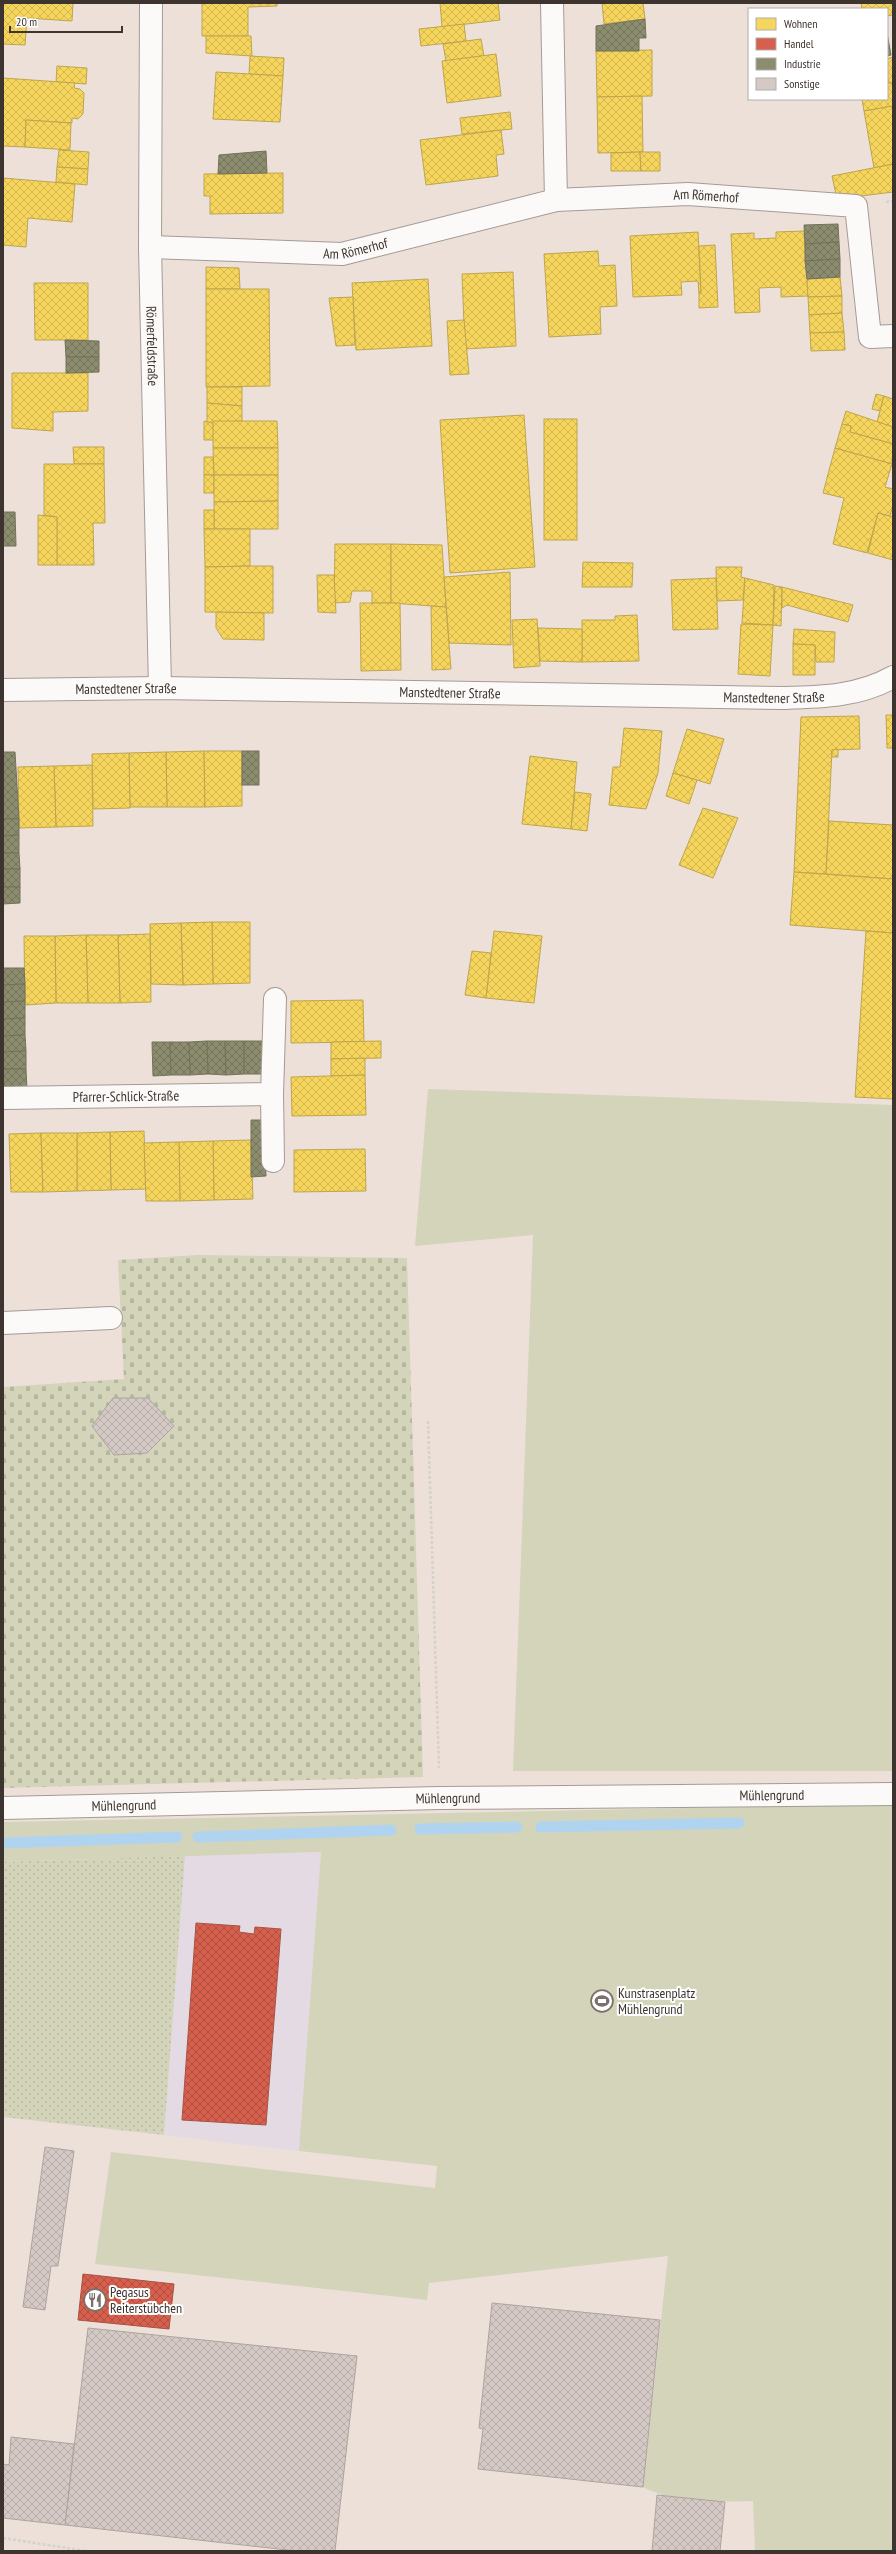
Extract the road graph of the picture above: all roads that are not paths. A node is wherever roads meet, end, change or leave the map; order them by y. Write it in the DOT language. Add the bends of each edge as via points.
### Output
graph roads {
  1 [pos="151,3"];
  2 [pos="552,3"];
  3 [pos="556,200"];
  4 [pos="150,247"];
  5 [pos="893,336"];
  6 [pos="893,676"];
  7 [pos="160,688"];
  8 [pos="3,690"];
  9 [pos="275,999"];
  10 [pos="272,1094"];
  11 [pos="3,1098"];
  12 [pos="273,1161"];
  13 [pos="111,1318"];
  14 [pos="3,1323"];
  15 [pos="893,1794"];
  16 [pos="3,1808"];
  1 -- 4 [label="street, Römerfeldstraße"];
  2 -- 3 [label="street"];
  3 -- 4 [label="street, Am Römerhof" via="342,254"];
  3 -- 5 [label="street, Am Römerhof" via="688,194 856,206 870,337"];
  4 -- 7 [label="street, Römerfeldstraße"];
  6 -- 7 [label="street, Manstedtener Straße" via="883,683 843,696 785,698"];
  7 -- 8 [label="street, Manstedtener Straße"];
  9 -- 10 [label="street"];
  10 -- 11 [label="street, Pfarrer-Schlick-Straße"];
  10 -- 12 [label="street"];
  13 -- 14 [label="street"];
  15 -- 16 [label="street, Mühlengrund" via="440,1798"];
}
